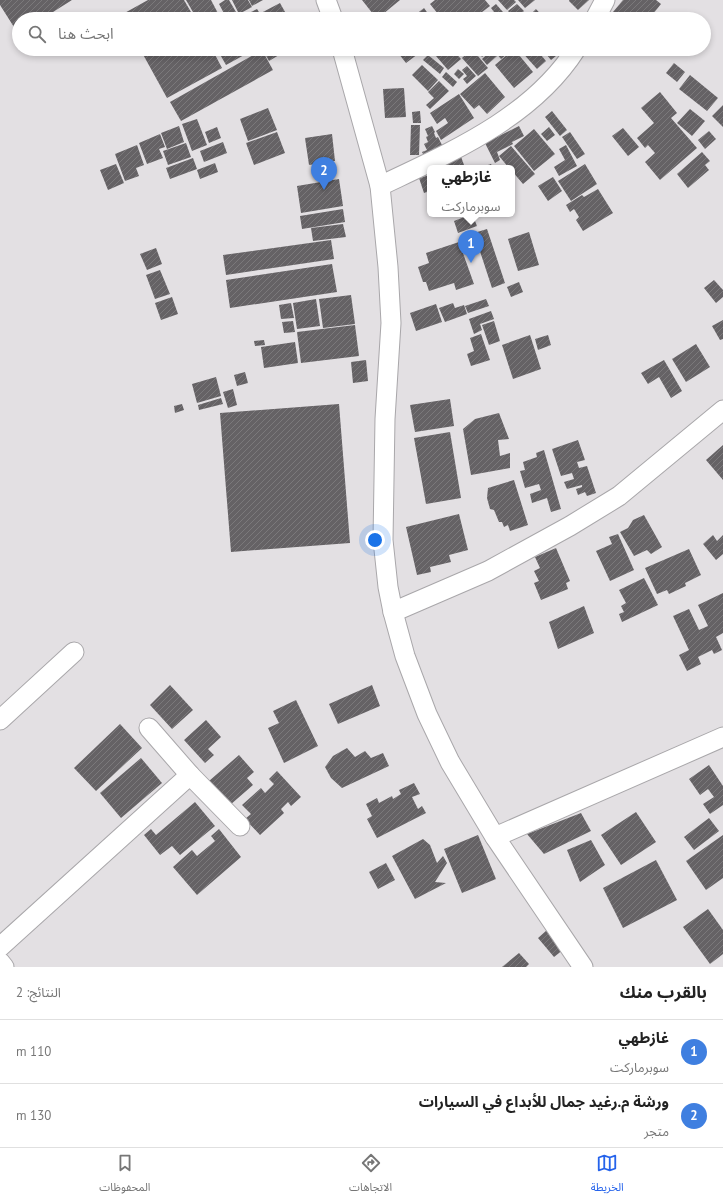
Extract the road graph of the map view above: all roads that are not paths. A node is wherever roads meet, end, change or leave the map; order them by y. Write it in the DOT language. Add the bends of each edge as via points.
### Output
graph roads {
  1 [pos="326,0"];
  2 [pos="605,0"];
  3 [pos="330,12"];
  4 [pos="599,12"];
  5 [pos="344,56"];
  6 [pos="571,56"];
  7 [pos="380,186"];
  8 [pos="723,410"];
  9 [pos="393,612"];
  10 [pos="74,652"];
  11 [pos="0,720"];
  12 [pos="149,728"];
  13 [pos="723,737"];
  14 [pos="190,775"];
  15 [pos="240,826"];
  16 [pos="495,837"];
  17 [pos="0,947"];
  18 [pos="0,962"];
  19 [pos="4,967"];
  20 [pos="583,967"];
  1 -- 3 [label="street"];
  2 -- 4 [label="street"];
  5 -- 7 [label="street"];
  6 -- 7 [label="street" via="541,92 508,118 443,156"];
  7 -- 9 [label="street" via="388,267 390,323 383,540"];
  8 -- 9 [label="street" via="619,496 570,526 488,571"];
  9 -- 16 [label="street" via="426,714 450,762"];
  10 -- 11 [label="street"];
  12 -- 14 [label="street"];
  13 -- 16 [label="street"];
  14 -- 15 [label="street"];
  14 -- 17 [label="street"];
  16 -- 20 [label="street"];
  18 -- 19 [label="street"];
}
